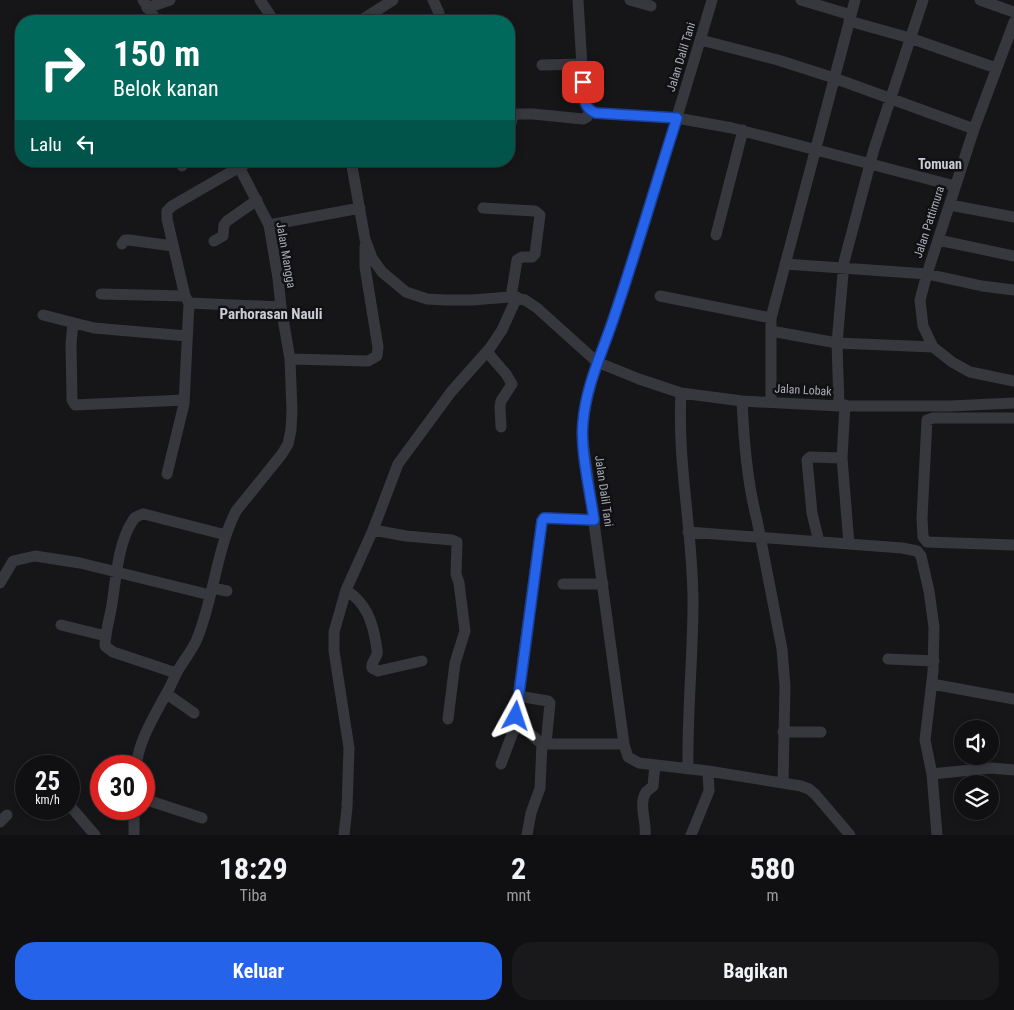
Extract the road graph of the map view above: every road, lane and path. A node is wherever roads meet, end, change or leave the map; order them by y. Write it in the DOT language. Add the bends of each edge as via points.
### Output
graph roads {
  1 [pos="170,0"];
  2 [pos="260,0"];
  3 [pos="393,0"];
  4 [pos="432,0"];
  5 [pos="578,0"];
  6 [pos="630,0"];
  7 [pos="712,0"];
  8 [pos="801,0"];
  9 [pos="854,0"];
  10 [pos="923,0"];
  11 [pos="980,0"];
  12 [pos="145,4"];
  13 [pos="651,6"];
  14 [pos="1014,12"];
  15 [pos="439,13"];
  16 [pos="153,15"];
  17 [pos="270,15"];
  18 [pos="369,15"];
  19 [pos="850,18"];
  20 [pos="1014,22"];
  21 [pos="910,38"];
  22 [pos="701,40"];
  23 [pos="582,64"];
  24 [pos="542,65"];
  25 [pos="996,68"];
  26 [pos="834,78"];
  27 [pos="891,99"];
  28 [pos="590,111"];
  29 [pos="515,115"];
  30 [pos="677,118"];
  31 [pos="974,128"];
  32 [pos="743,130"];
  33 [pos="816,150"];
  34 [pos="870,164"];
  35 [pos="237,167"];
  36 [pos="243,167"];
  37 [pos="352,167"];
  38 [pos="955,186"];
  39 [pos="257,200"];
  40 [pos="950,205"];
  41 [pos="360,208"];
  42 [pos="483,208"];
  43 [pos="1014,217"];
  44 [pos="269,225"];
  45 [pos="716,236"];
  46 [pos="365,240"];
  47 [pos="938,240"];
  48 [pos="214,241"];
  49 [pos="122,244"];
  50 [pos="173,246"];
  51 [pos="1014,256"];
  52 [pos="785,264"];
  53 [pos="843,267"];
  54 [pos="927,274"];
  55 [pos="1014,290"];
  56 [pos="101,294"];
  57 [pos="660,296"];
  58 [pos="514,297"];
  59 [pos="187,300"];
  60 [pos="281,307"];
  61 [pos="43,315"];
  62 [pos="771,318"];
  63 [pos="73,323"];
  64 [pos="771,331"];
  65 [pos="187,336"];
  66 [pos="837,343"];
  67 [pos="933,347"];
  68 [pos="487,352"];
  69 [pos="290,359"];
  70 [pos="597,362"];
  71 [pos="1014,380"];
  72 [pos="681,393"];
  73 [pos="184,400"];
  74 [pos="742,401"];
  75 [pos="771,402"];
  76 [pos="1014,403"];
  77 [pos="842,406"];
  78 [pos="1014,418"];
  79 [pos="501,427"];
  80 [pos="842,458"];
  81 [pos="167,474"];
  82 [pos="594,520"];
  83 [pos="373,530"];
  84 [pos="688,532"];
  85 [pos="226,535"];
  86 [pos="760,538"];
  87 [pos="819,542"];
  88 [pos="849,544"];
  89 [pos="1014,545"];
  90 [pos="117,572"];
  91 [pos="1,578"];
  92 [pos="564,584"];
  93 [pos="602,584"];
  94 [pos="346,590"];
  95 [pos="227,591"];
  96 [pos="212,592"];
  97 [pos="61,625"];
  98 [pos="106,636"];
  99 [pos="888,659"];
  100 [pos="422,661"];
  101 [pos="934,661"];
  102 [pos="176,673"];
  103 [pos="932,684"];
  104 [pos="167,694"];
  105 [pos="518,696"];
  106 [pos="1014,699"];
  107 [pos="194,713"];
  108 [pos="448,719"];
  109 [pos="517,721"];
  110 [pos="783,732"];
  111 [pos="821,732"];
  112 [pos="544,744"];
  113 [pos="624,744"];
  114 [pos="137,755"];
  115 [pos="501,764"];
  116 [pos="655,766"];
  117 [pos="688,769"];
  118 [pos="976,770"];
  119 [pos="1014,770"];
  120 [pos="708,771"];
  121 [pos="932,774"];
  122 [pos="976,775"];
  123 [pos="782,783"];
  124 [pos="155,803"];
  125 [pos="80,818"];
  126 [pos="202,818"];
  127 [pos="134,820"];
  128 [pos="95,835"];
  129 [pos="134,835"];
  130 [pos="344,835"];
  131 [pos="527,835"];
  132 [pos="646,835"];
  133 [pos="691,835"];
  134 [pos="850,835"];
  135 [pos="937,835"];
  1 -- 12 [label="street"];
  2 -- 17 [label="street"];
  3 -- 18 [label="street"];
  4 -- 15 [label="street"];
  5 -- 23 [label="street"];
  6 -- 13 [label="street"];
  7 -- 22 [label="street, Jalan Dalil Tani"];
  8 -- 19 [label="street"];
  9 -- 19 [label="street"];
  10 -- 21 [label="street"];
  11 -- 14 [label="street"];
  12 -- 16 [label="street"];
  19 -- 21 [label="street"];
  19 -- 26 [label="street"];
  20 -- 25 [label="street, Jalan Pattimura"];
  21 -- 25 [label="street"];
  21 -- 27 [label="street"];
  22 -- 26 [label="street"];
  22 -- 30 [label="street, Jalan Dalil Tani"];
  23 -- 24 [label="street"];
  23 -- 28 [label="street" via="585,106"];
  25 -- 31 [label="street, Jalan Pattimura"];
  26 -- 27 [label="street"];
  26 -- 33 [label="street"];
  27 -- 31 [label="street"];
  27 -- 34 [label="street"];
  28 -- 29 [label="street" via="583,119"];
  28 -- 30 [label="street"];
  30 -- 32 [label="street"];
  30 -- 70 [label="street, Jalan Dalil Tani"];
  31 -- 38 [label="street, Jalan Pattimura"];
  32 -- 33 [label="street"];
  32 -- 45 [label="street"];
  33 -- 34 [label="street"];
  33 -- 52 [label="street"];
  34 -- 38 [label="street"];
  34 -- 53 [label="street"];
  35 -- 50 [label="street" via="168,209"];
  36 -- 39 [label="street, Jalan Mangga"];
  37 -- 41 [label="street"];
  38 -- 40 [label="street, Jalan Pattimura"];
  39 -- 44 [label="street, Jalan Mangga"];
  39 -- 48 [label="street" via="225,223 223,236"];
  40 -- 43 [label="street"];
  40 -- 47 [label="street, Jalan Pattimura"];
  41 -- 44 [label="street"];
  41 -- 46 [label="street"];
  42 -- 58 [label="street" via="535,211 540,216 535,254 517,260"];
  44 -- 60 [label="street, Jalan Mangga"];
  46 -- 58 [label="street" via="382,272 406,292 427,299 446,300"];
  46 -- 69 [label="street" via="365,267 377,356 368,361"];
  47 -- 51 [label="street"];
  47 -- 54 [label="street, Jalan Pattimura"];
  49 -- 50 [label="street" via="129,240"];
  50 -- 59 [label="street"];
  52 -- 53 [label="street"];
  52 -- 62 [label="street"];
  53 -- 54 [label="street"];
  53 -- 66 [label="street"];
  54 -- 55 [label="street"];
  54 -- 67 [label="street, Jalan Pattimura" via="920,300 921,314"];
  56 -- 59 [label="street"];
  57 -- 62 [label="street"];
  58 -- 68 [label="street" via="502,330"];
  58 -- 70 [label="street, Jalan Lobak" via="537,308"];
  59 -- 60 [label="street"];
  59 -- 65 [label="street"];
  60 -- 69 [label="street, Jalan Mangga"];
  61 -- 63 [label="street"];
  62 -- 64 [label="street"];
  63 -- 65 [label="street" via="94,328"];
  63 -- 73 [label="street" via="72,400 75,405"];
  64 -- 66 [label="street"];
  64 -- 75 [label="street"];
  65 -- 73 [label="street"];
  66 -- 67 [label="street"];
  66 -- 77 [label="street"];
  67 -- 71 [label="street, Jalan Pattimura" via="970,372"];
  68 -- 79 [label="street" via="512,384 500,407"];
  68 -- 83 [label="street" via="451,392 398,464"];
  69 -- 85 [label="street, Jalan Mangga" via="292,430 288,444 234,516"];
  70 -- 72 [label="street, Jalan Lobak"];
  70 -- 82 [label="street, Jalan Dalil Tani" via="582,434"];
  72 -- 74 [label="street, Jalan Lobak"];
  72 -- 84 [label="street"];
  73 -- 81 [label="street"];
  74 -- 75 [label="street, Jalan Lobak"];
  74 -- 86 [label="street" via="744,449"];
  75 -- 77 [label="street, Jalan Lobak"];
  76 -- 77 [label="street, Jalan Lobak"];
  77 -- 80 [label="street"];
  78 -- 89 [label="street" via="927,420 922,518 923,537 927,542"];
  80 -- 87 [label="street" via="810,457 807,460 812,513"];
  80 -- 88 [label="street"];
  82 -- 93 [label="street, Jalan Dalil Tani"];
  82 -- 105 [label="street" via="542,520"];
  83 -- 94 [label="street"];
  83 -- 108 [label="street" via="457,542 456,574 465,631 455,663"];
  84 -- 86 [label="street"];
  84 -- 117 [label="street" via="693,601"];
  85 -- 90 [label="street" via="140,514 132,521 125,536"];
  85 -- 96 [label="street, Jalan Mangga"];
  86 -- 87 [label="street"];
  86 -- 110 [label="street" via="782,649 785,686"];
  87 -- 88 [label="street"];
  88 -- 101 [label="street" via="919,553 934,627"];
  90 -- 91 [label="street" via="35,556 13,561"];
  90 -- 96 [label="street"];
  90 -- 98 [label="street"];
  92 -- 93 [label="street"];
  93 -- 113 [label="street, Jalan Dalil Tani"];
  94 -- 100 [label="street" via="373,623 377,652 372,668 378,671"];
  94 -- 130 [label="street" via="334,632 349,748"];
  95 -- 96 [label="street"];
  96 -- 102 [label="street, Jalan Mangga" via="196,640"];
  97 -- 98 [label="street"];
  98 -- 102 [label="street" via="105,646 112,652"];
  99 -- 101 [label="street"];
  101 -- 103 [label="street"];
  102 -- 104 [label="street, Jalan Mangga"];
  103 -- 106 [label="street"];
  103 -- 121 [label="street" via="925,740"];
  104 -- 107 [label="street"];
  104 -- 114 [label="street, Jalan Mangga" via="152,719"];
  105 -- 109 [label="street"];
  105 -- 112 [label="street" via="550,703"];
  109 -- 112 [label="street"];
  109 -- 115 [label="street"];
  110 -- 111 [label="street"];
  110 -- 123 [label="street"];
  112 -- 113 [label="street"];
  112 -- 131 [label="street" via="540,788"];
  113 -- 116 [label="street, Jalan Dalil Tani" via="632,761"];
  116 -- 117 [label="street, Jalan Dalil Tani"];
  116 -- 132 [label="street" via="652,786 644,799"];
  117 -- 120 [label="street, Jalan Dalil Tani"];
  118 -- 119 [label="street"];
  118 -- 121 [label="street"];
  118 -- 122 [label="street"];
  120 -- 123 [label="street, Jalan Dalil Tani"];
  120 -- 133 [label="street" via="709,790"];
  121 -- 135 [label="street"];
  123 -- 134 [label="street, Jalan Dalil Tani" via="809,789"];
  124 -- 126 [label="street"];
  125 -- 128 [label="street"];
  127 -- 129 [label="street"];
}
